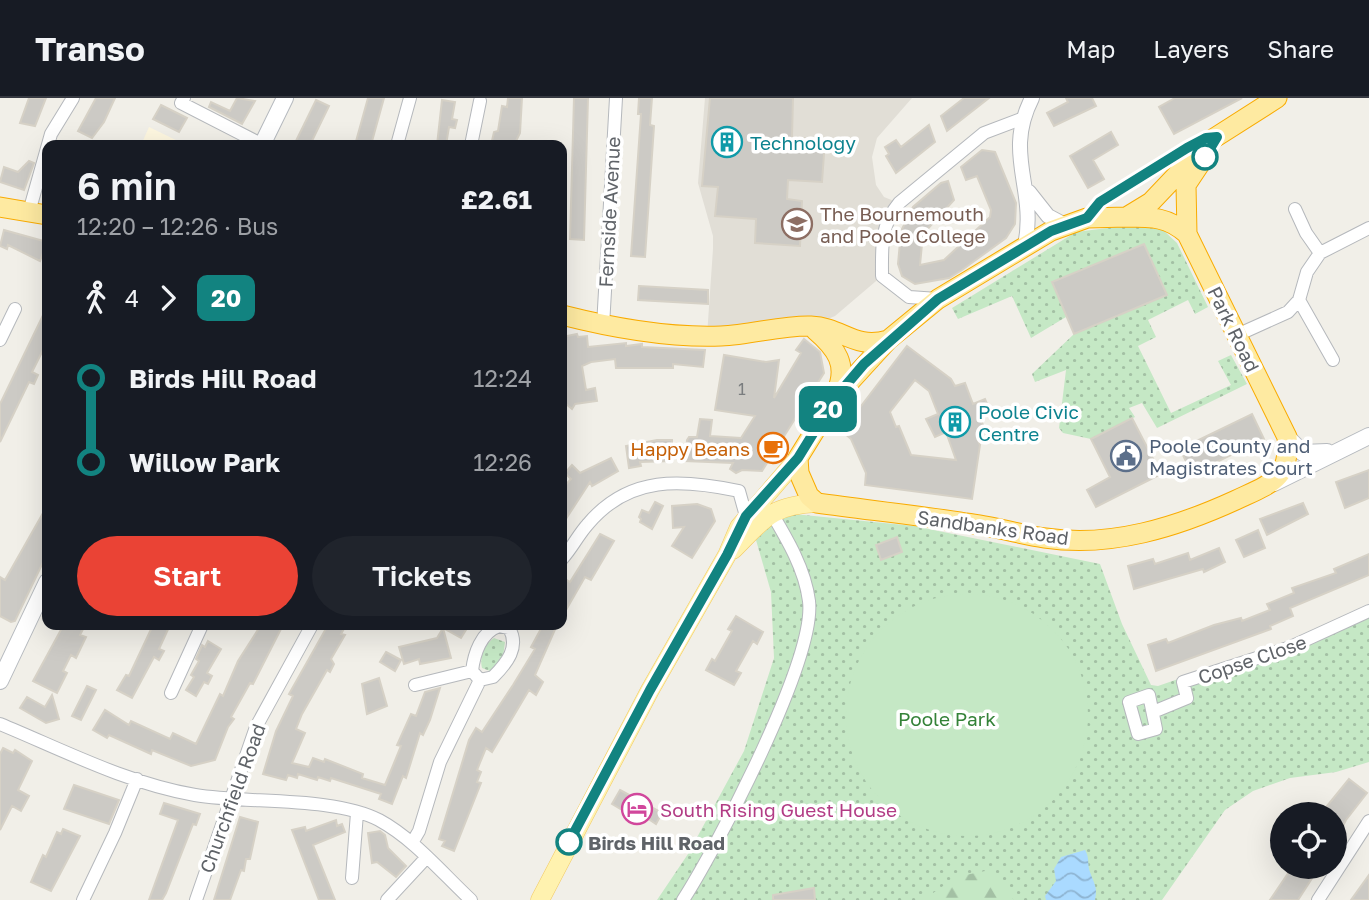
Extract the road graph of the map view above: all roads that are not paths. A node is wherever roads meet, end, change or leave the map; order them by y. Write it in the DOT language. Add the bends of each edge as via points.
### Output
graph roads {
  1 [pos="73,98"];
  2 [pos="184,98"];
  3 [pos="285,98"];
  4 [pos="410,98"];
  5 [pos="616,98"];
  6 [pos="1032,98"];
  7 [pos="1277,98"];
  8 [pos="480,101"];
  9 [pos="1021,119"];
  10 [pos="1217,137"];
  11 [pos="50,140"];
  12 [pos="252,140"];
  13 [pos="264,140"];
  14 [pos="398,140"];
  15 [pos="472,140"];
  16 [pos="1187,148"];
  17 [pos="1026,188"];
  18 [pos="42,189"];
  19 [pos="0,207"];
  20 [pos="1296,209"];
  21 [pos="38,214"];
  22 [pos="1127,217"];
  23 [pos="1087,218"];
  24 [pos="1065,225"];
  25 [pos="1369,228"];
  26 [pos="1187,233"];
  27 [pos="1025,246"];
  28 [pos="1320,253"];
  29 [pos="938,299"];
  30 [pos="1299,300"];
  31 [pos="15,309"];
  32 [pos="567,316"];
  33 [pos="603,326"];
  34 [pos="811,326"];
  35 [pos="1237,335"];
  36 [pos="0,340"];
  37 [pos="888,340"];
  38 [pos="1334,360"];
  39 [pos="835,398"];
  40 [pos="1369,436"];
  41 [pos="1287,437"];
  42 [pos="1339,450"];
  43 [pos="798,458"];
  44 [pos="1272,484"];
  45 [pos="811,496"];
  46 [pos="771,512"];
  47 [pos="746,516"];
  48 [pos="567,552"];
  49 [pos="727,555"];
  50 [pos="42,593"];
  51 [pos="1369,611"];
  52 [pos="200,630"];
  53 [pos="307,630"];
  54 [pos="488,630"];
  55 [pos="511,630"];
  56 [pos="476,675"];
  57 [pos="0,681"];
  58 [pos="415,685"];
  59 [pos="171,693"];
  60 [pos="1153,712"];
  61 [pos="4,726"];
  62 [pos="137,779"];
  63 [pos="228,800"];
  64 [pos="357,813"];
  65 [pos="1369,821"];
  66 [pos="412,843"];
  67 [pos="426,858"];
  68 [pos="352,878"];
  69 [pos="83,900"];
  70 [pos="195,900"];
  71 [pos="387,900"];
  72 [pos="471,900"];
  73 [pos="540,900"];
  74 [pos="683,900"];
  75 [pos="1318,900"];
  1 -- 11 [label="street"];
  2 -- 12 [label="street" via="181,103"];
  3 -- 13 [label="main road"];
  4 -- 14 [label="street"];
  5 -- 33 [label="street, Fernside Avenue"];
  6 -- 9 [label="street"];
  7 -- 10 [label="highway"];
  8 -- 15 [label="street"];
  9 -- 17 [label="street" via="1018,153"];
  9 -- 29 [label="street" via="984,133 888,217 882,232 882,276 909,298"];
  10 -- 22 [label="highway" via="1151,202"];
  10 -- 26 [label="highway" via="1186,185"];
  16 -- 23 [label="street" via="1100,202"];
  17 -- 24 [label="street" via="1048,216"];
  17 -- 27 [label="street" via="1030,211"];
  18 -- 21 [label="street"];
  19 -- 21 [label="highway"];
  20 -- 28 [label="street"];
  22 -- 23 [label="highway"];
  22 -- 26 [label="highway" via="1159,217"];
  23 -- 24 [label="highway"];
  24 -- 27 [label="highway"];
  25 -- 28 [label="street"];
  26 -- 35 [label="highway, Park Road"];
  27 -- 29 [label="highway"];
  28 -- 30 [label="street" via="1307,272"];
  29 -- 37 [label="highway"];
  30 -- 35 [label="street" via="1288,312"];
  30 -- 38 [label="street"];
  31 -- 36 [label="street"];
  32 -- 33 [label="highway"];
  33 -- 34 [label="highway" via="723,336"];
  34 -- 37 [label="highway" via="862,343"];
  34 -- 39 [label="highway" via="841,359 841,384"];
  35 -- 41 [label="highway, Park Road"];
  37 -- 39 [label="highway"];
  39 -- 43 [label="highway"];
  40 -- 42 [label="main road, Sandbanks Road"];
  41 -- 42 [label="main road, Sandbanks Road" via="1303,453"];
  41 -- 44 [label="highway" via="1286,465"];
  42 -- 44 [label="main road, Sandbanks Road"];
  43 -- 45 [label="highway" via="799,473"];
  43 -- 47 [label="main road"];
  44 -- 45 [label="highway, Sandbanks Road" via="1167,527 1091,540 1047,538"];
  45 -- 46 [label="main road"];
  46 -- 49 [label="main road"];
  46 -- 74 [label="street" via="800,570 808,601 808,626 786,695"];
  47 -- 48 [label="street" via="739,491 702,483 652,484 617,496 588,523"];
  47 -- 49 [label="main road"];
  49 -- 73 [label="main road"];
  50 -- 57 [label="main road"];
  51 -- 60 [label="street, Copse Close" via="1288,648 1183,682 1187,698"];
  52 -- 59 [label="street"];
  53 -- 63 [label="street, Churchfield Road" via="256,727"];
  54 -- 56 [label="street"];
  55 -- 56 [label="street" via="514,641 505,664 493,677"];
  56 -- 58 [label="street"];
  56 -- 66 [label="street"];
  61 -- 62 [label="street"];
  62 -- 63 [label="street"];
  62 -- 69 [label="street"];
  63 -- 64 [label="street" via="287,802"];
  63 -- 70 [label="street, Churchfield Road"];
  64 -- 66 [label="street" via="378,820"];
  64 -- 68 [label="street"];
  65 -- 75 [label="street"];
  66 -- 67 [label="street"];
  67 -- 71 [label="street"];
  67 -- 72 [label="street"];
}
